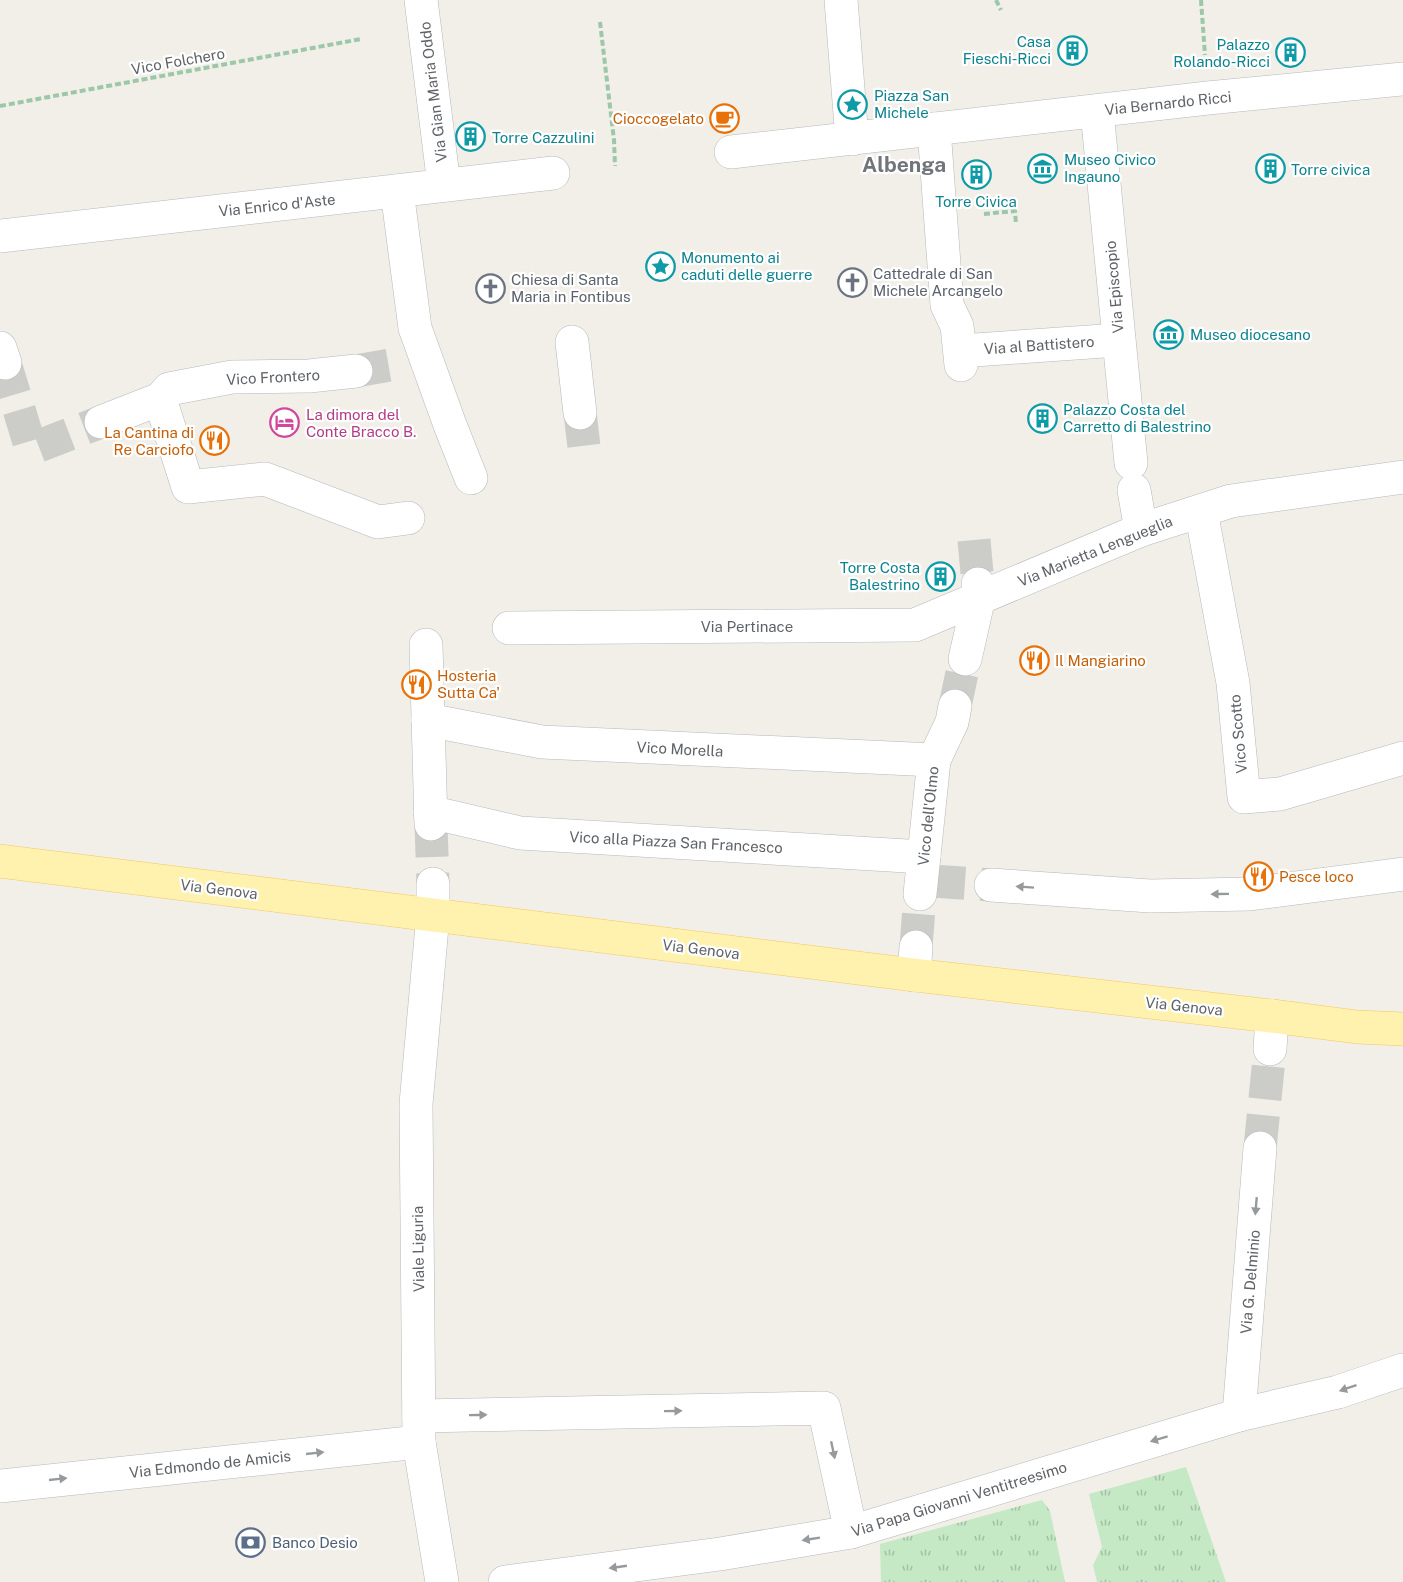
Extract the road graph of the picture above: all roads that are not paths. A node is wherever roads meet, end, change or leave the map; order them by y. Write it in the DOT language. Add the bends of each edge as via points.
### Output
graph roads {
  1 [pos="421,0"];
  2 [pos="841,0"];
  3 [pos="1403,79"];
  4 [pos="1097,111"];
  5 [pos="934,129"];
  6 [pos="852,139"];
  7 [pos="731,153"];
  8 [pos="553,173"];
  9 [pos="444,185"];
  10 [pos="397,191"];
  11 [pos="0,236"];
  12 [pos="1118,340"];
  13 [pos="572,342"];
  14 [pos="356,371"];
  15 [pos="160,399"];
  16 [pos="580,413"];
  17 [pos="101,422"];
  18 [pos="1403,477"];
  19 [pos="471,478"];
  20 [pos="1201,511"];
  21 [pos="408,518"];
  22 [pos="1141,530"];
  23 [pos="979,590"];
  24 [pos="509,628"];
  25 [pos="426,645"];
  26 [pos="965,659"];
  27 [pos="955,706"];
  28 [pos="428,720"];
  29 [pos="1403,758"];
  30 [pos="934,760"];
  31 [pos="0,861"];
  32 [pos="1403,874"];
  33 [pos="924,878"];
  34 [pos="991,885"];
  35 [pos="433,899"];
  36 [pos="1272,1016"];
  37 [pos="1403,1029"];
  38 [pos="1270,1049"];
  39 [pos="1260,1148"];
  40 [pos="1403,1370"];
  41 [pos="1239,1415"];
  42 [pos="419,1429"];
  43 [pos="0,1485"];
  44 [pos="851,1532"];
  45 [pos="442,1582"];
  46 [pos="505,1582"];
  1 -- 9 [label="street, Via Gian Maria Oddo"];
  2 -- 6 [label="street"];
  3 -- 4 [label="street, Via Bernardo Ricci"];
  4 -- 5 [label="street, Via Bernardo Ricci"];
  4 -- 12 [label="street, Via Episcopio"];
  5 -- 6 [label="street"];
  5 -- 12 [label="street, Via al Battistero" via="947,305 957,326 961,358"];
  6 -- 7 [label="street"];
  8 -- 9 [label="street, Via Enrico d'Aste"];
  9 -- 10 [label="street, Via Enrico d'Aste"];
  10 -- 11 [label="street, Via Enrico d'Aste"];
  10 -- 19 [label="street" via="415,328 414,361 450,425"];
  12 -- 22 [label="street, Via Episcopio"];
  13 -- 16 [label="street"];
  14 -- 15 [label="street, Vico Frontero" via="231,377 169,389"];
  15 -- 17 [label="street, Vico Frontero"];
  15 -- 21 [label="street" via="188,487 265,478 378,522"];
  18 -- 20 [label="street, Via Marietta Lengueglia" via="1231,501"];
  20 -- 22 [label="street, Via Marietta Lengueglia"];
  20 -- 29 [label="street, Vico Scotto" via="1233,683 1244,797 1280,794"];
  22 -- 23 [label="street, Via Marietta Lengueglia"];
  23 -- 24 [label="street, Via Pertinace" via="915,625"];
  23 -- 26 [label="street"];
  25 -- 28 [label="street"];
  27 -- 30 [label="street, Vico dell'Olmo" via="952,722"];
  28 -- 30 [label="street, Vico Morella" via="542,742"];
  28 -- 33 [label="street, Vico alla Piazza San Francesco" via="431,818 520,833"];
  30 -- 33 [label="street, Vico dell'Olmo"];
  31 -- 35 [label="main road, Via Genova"];
  32 -- 34 [label="street, one-way" via="1250,894 1150,896"];
  35 -- 36 [label="main road, Via Genova" via="915,961"];
  35 -- 42 [label="street, Viale Liguria" via="416,1104"];
  36 -- 37 [label="main road, Via Genova"];
  36 -- 38 [label="street"];
  39 -- 41 [label="street, Via G. Delminio, one-way"];
  40 -- 41 [label="street, Via Papa Giovanni Ventitreesimo, one-way" via="1338,1392"];
  41 -- 44 [label="street, Via Papa Giovanni Ventitreesimo, one-way"];
  43 -- 42 [label="street, Via Edmondo de Amicis, one-way"];
  42 -- 44 [label="street, Via Edmondo de Amicis, one-way" via="825,1408"];
  42 -- 45 [label="street, Viale Liguria"];
  44 -- 46 [label="street, Via Papa Giovanni Ventitreesimo, one-way" via="720,1554"];
}
